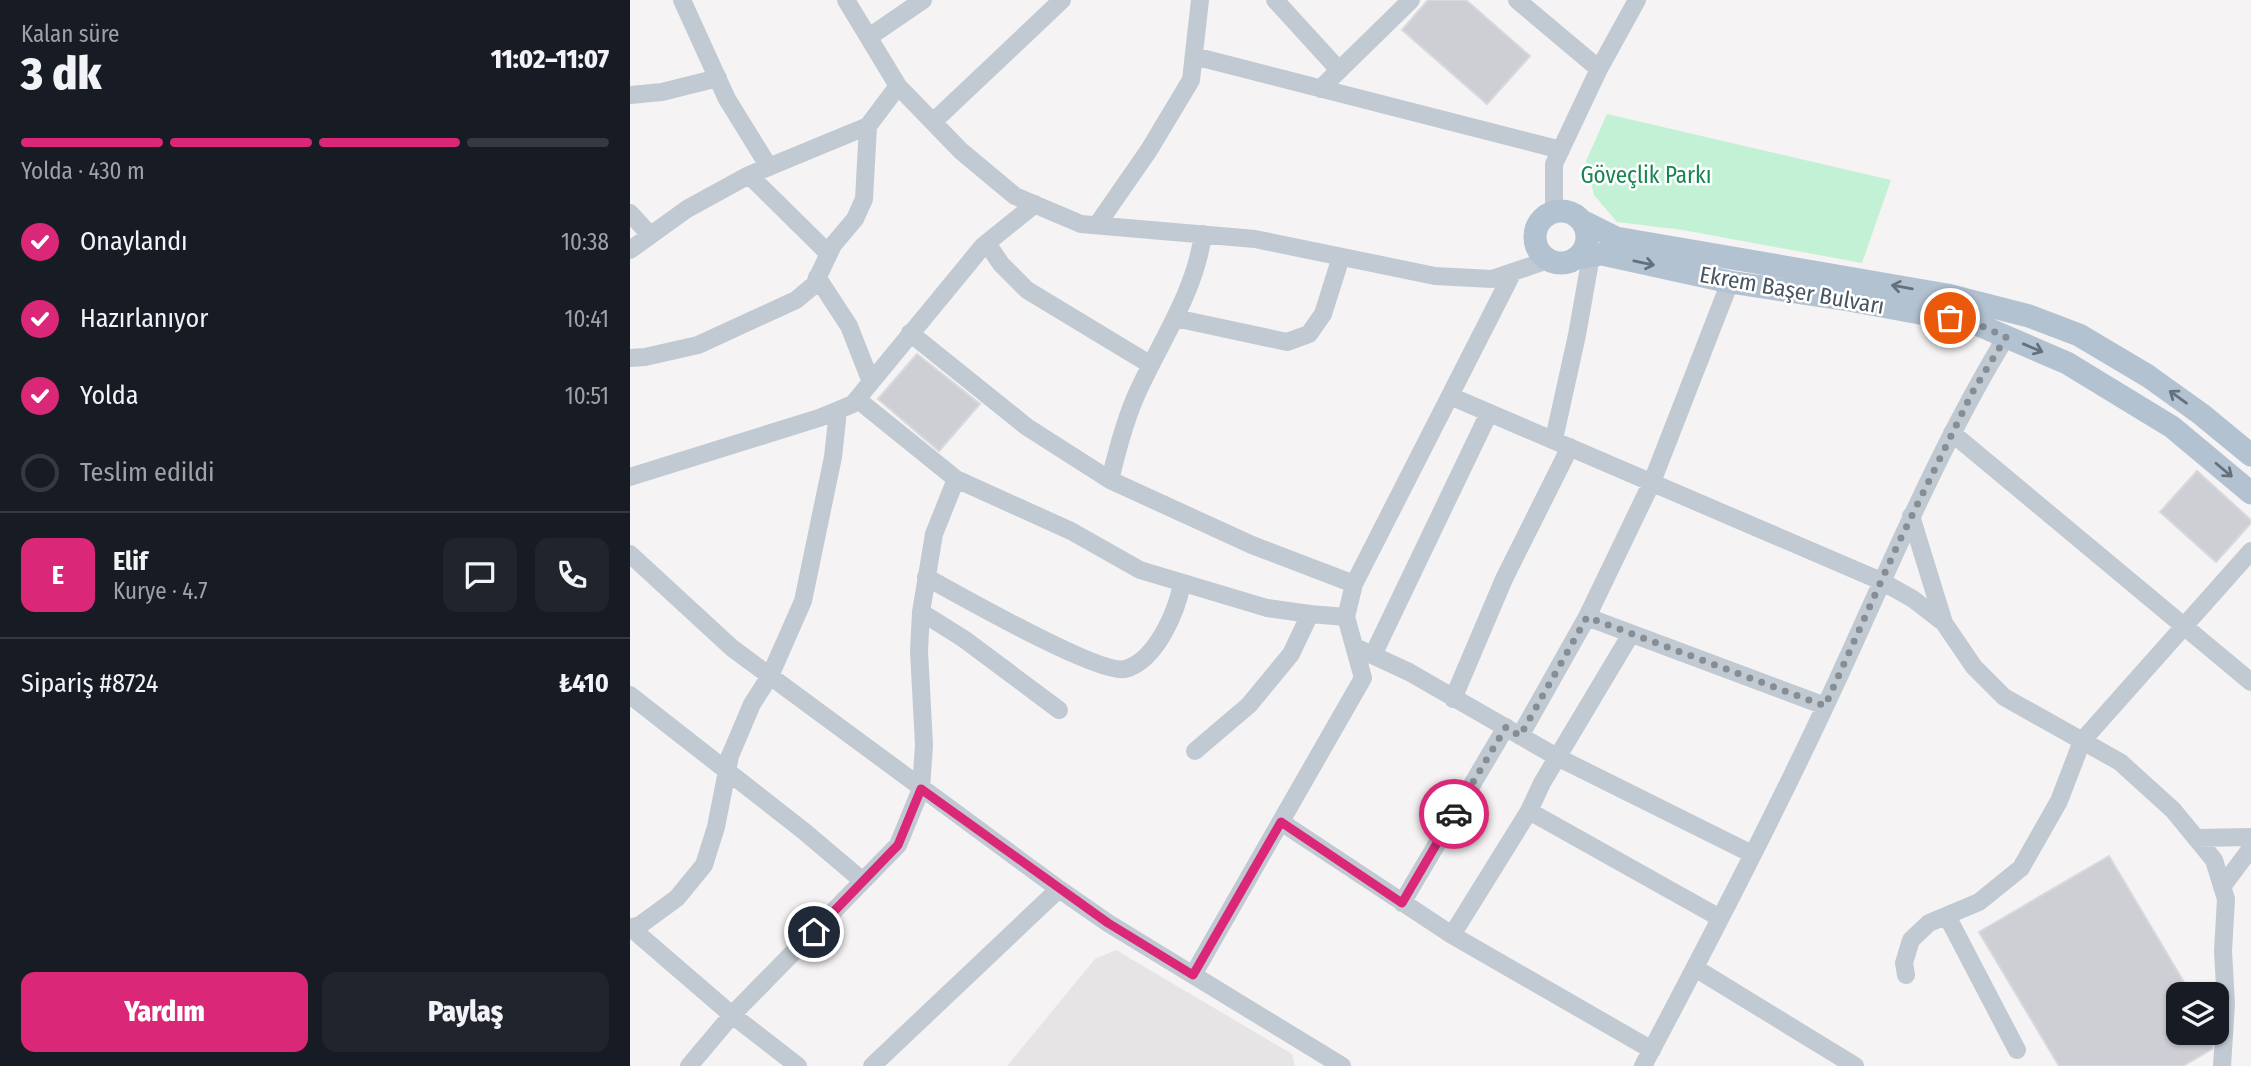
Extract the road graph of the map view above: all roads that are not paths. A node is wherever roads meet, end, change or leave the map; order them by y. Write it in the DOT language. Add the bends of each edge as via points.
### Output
graph roads {
  1 [pos="682,0"];
  2 [pos="846,0"];
  3 [pos="923,0"];
  4 [pos="1062,0"];
  5 [pos="1200,0"];
  6 [pos="1275,0"];
  7 [pos="1411,0"];
  8 [pos="1517,0"];
  9 [pos="1636,1"];
  10 [pos="869,37"];
  11 [pos="1194,56"];
  12 [pos="1599,69"];
  13 [pos="1339,70"];
  14 [pos="718,78"];
  15 [pos="898,86"];
  16 [pos="1320,89"];
  17 [pos="630,95"];
  18 [pos="933,122"];
  19 [pos="868,126"];
  20 [pos="1561,150"];
  21 [pos="769,167"];
  22 [pos="749,176"];
  23 [pos="1035,204"];
  24 [pos="1554,211"];
  25 [pos="630,213"];
  26 [pos="1582,220"];
  27 [pos="1097,225"];
  28 [pos="1203,234"];
  29 [pos="650,235"];
  30 [pos="987,243"];
  31 [pos="630,250"];
  32 [pos="829,254"];
  33 [pos="1340,257"];
  34 [pos="1584,257"];
  35 [pos="1548,260"];
  36 [pos="1513,272"];
  37 [pos="817,277"];
  38 [pos="1730,282"];
  39 [pos="1175,318"];
  40 [pos="910,333"];
  41 [pos="2006,337"];
  42 [pos="630,358"];
  43 [pos="1151,365"];
  44 [pos="871,382"];
  45 [pos="1450,396"];
  46 [pos="857,399"];
  47 [pos="838,411"];
  48 [pos="1489,413"];
  49 [pos="1952,433"];
  50 [pos="1562,443"];
  51 [pos="2251,454"];
  52 [pos="630,477"];
  53 [pos="957,479"];
  54 [pos="1110,480"];
  55 [pos="1651,482"];
  56 [pos="2251,493"];
  57 [pos="1911,516"];
  58 [pos="2251,551"];
  59 [pos="630,554"];
  60 [pos="926,577"];
  61 [pos="1881,581"];
  62 [pos="1182,583"];
  63 [pos="1354,584"];
  64 [pos="921,612"];
  65 [pos="1310,614"];
  66 [pos="1346,617"];
  67 [pos="1587,617"];
  68 [pos="1944,623"];
  69 [pos="2184,627"];
  70 [pos="1631,634"];
  71 [pos="1356,647"];
  72 [pos="1373,655"];
  73 [pos="769,676"];
  74 [pos="2251,682"];
  75 [pos="630,695"];
  76 [pos="1453,699"];
  77 [pos="1825,706"];
  78 [pos="1059,710"];
  79 [pos="1513,731"];
  80 [pos="2082,741"];
  81 [pos="1195,751"];
  82 [pos="1557,757"];
  83 [pos="727,773"];
  84 [pos="921,789"];
  85 [pos="1529,811"];
  86 [pos="1281,822"];
  87 [pos="2251,837"];
  88 [pos="2196,838"];
  89 [pos="2251,848"];
  90 [pos="1752,854"];
  91 [pos="863,881"];
  92 [pos="2222,887"];
  93 [pos="1059,889"];
  94 [pos="1402,903"];
  95 [pos="1947,916"];
  96 [pos="1720,918"];
  97 [pos="631,928"];
  98 [pos="1452,935"];
  99 [pos="1695,968"];
  100 [pos="1193,975"];
  101 [pos="1906,975"];
  102 [pos="732,1015"];
  103 [pos="1652,1050"];
  104 [pos="2017,1050"];
  105 [pos="1317,1059"];
  106 [pos="689,1066"];
  107 [pos="798,1066"];
  108 [pos="872,1066"];
  109 [pos="1342,1066"];
  110 [pos="1643,1066"];
  111 [pos="1855,1066"];
  112 [pos="2222,1066"];
  1 -- 14 [label="street"];
  2 -- 10 [label="street"];
  3 -- 10 [label="street"];
  4 -- 18 [label="street"];
  5 -- 11 [label="street"];
  6 -- 13 [label="street"];
  7 -- 13 [label="street"];
  8 -- 12 [label="street"];
  9 -- 12 [label="street"];
  10 -- 15 [label="street"];
  11 -- 16 [label="street"];
  11 -- 27 [label="street" via="1191,80"];
  12 -- 20 [label="street"];
  13 -- 16 [label="street"];
  14 -- 17 [label="street"];
  14 -- 21 [label="street"];
  15 -- 18 [label="street"];
  15 -- 19 [label="street"];
  16 -- 20 [label="street"];
  18 -- 23 [label="street" via="1015,196"];
  19 -- 21 [label="street"];
  19 -- 32 [label="street" via="864,199"];
  20 -- 24 [label="street" via="1554,164"];
  21 -- 22 [label="street"];
  22 -- 29 [label="street"];
  22 -- 32 [label="street"];
  23 -- 27 [label="street" via="1080,223"];
  23 -- 30 [label="street"];
  24 -- 26 [label="main road" via="1564,210"];
  24 -- 35 [label="main road" via="1534,233 1535,244"];
  25 -- 29 [label="street"];
  26 -- 34 [label="main road" via="1587,230"];
  51 -- 26 [label="main road, Ekrem Başer Bulvarı, one-way" via="2148,376 2079,335 2029,316 1947,295 1616,238"];
  27 -- 28 [label="street"];
  28 -- 33 [label="street" via="1255,239"];
  28 -- 39 [label="street" via="1193,281"];
  29 -- 31 [label="street"];
  30 -- 40 [label="street"];
  30 -- 43 [label="street" via="1027,290"];
  32 -- 37 [label="street"];
  33 -- 36 [label="street" via="1435,276 1492,279"];
  33 -- 39 [label="street" via="1323,314 1309,334 1287,342"];
  34 -- 35 [label="main road" via="1558,264"];
  34 -- 38 [label="main road, Ekrem Başer Bulvarı, one-way" via="1602,254"];
  34 -- 50 [label="street"];
  35 -- 36 [label="street"];
  36 -- 45 [label="street"];
  37 -- 42 [label="street" via="796,300 698,345"];
  37 -- 44 [label="street" via="849,326"];
  38 -- 41 [label="main road, Ekrem Başer Bulvarı" via="1975,323"];
  38 -- 55 [label="street"];
  39 -- 43 [label="street"];
  40 -- 44 [label="street"];
  40 -- 54 [label="street" via="1027,427"];
  41 -- 49 [label="street"];
  41 -- 56 [label="main road, Ekrem Başer Bulvarı, one-way" via="2067,363 2172,427"];
  43 -- 54 [label="street" via="1117,449"];
  44 -- 46 [label="street"];
  45 -- 48 [label="street"];
  45 -- 63 [label="street"];
  46 -- 47 [label="street"];
  46 -- 53 [label="street"];
  47 -- 52 [label="street"];
  47 -- 73 [label="street" via="831,470 803,601"];
  48 -- 50 [label="street"];
  48 -- 72 [label="street"];
  49 -- 57 [label="street"];
  49 -- 69 [label="street"];
  50 -- 55 [label="street"];
  50 -- 76 [label="street"];
  53 -- 60 [label="street" via="934,534"];
  53 -- 62 [label="street" via="1071,531 1140,570"];
  54 -- 63 [label="street" via="1252,545"];
  55 -- 61 [label="street"];
  55 -- 67 [label="street"];
  57 -- 61 [label="street"];
  57 -- 68 [label="street"];
  58 -- 69 [label="street"];
  59 -- 73 [label="street"];
  60 -- 62 [label="street" via="1071,652 1108,668 1124,669 1138,663 1158,641 1177,607"];
  60 -- 64 [label="street"];
  61 -- 68 [label="street"];
  61 -- 77 [label="street"];
  62 -- 65 [label="street" via="1267,608"];
  63 -- 66 [label="street"];
  64 -- 78 [label="street"];
  64 -- 84 [label="street"];
  65 -- 66 [label="street"];
  65 -- 81 [label="street" via="1291,654 1250,705"];
  66 -- 71 [label="street"];
  67 -- 70 [label="street"];
  67 -- 79 [label="street"];
  68 -- 80 [label="street" via="1973,667 2004,697"];
  69 -- 74 [label="street"];
  69 -- 80 [label="street"];
  70 -- 77 [label="street"];
  70 -- 82 [label="street"];
  71 -- 72 [label="street"];
  71 -- 86 [label="street" via="1363,677"];
  72 -- 76 [label="street"];
  73 -- 83 [label="street" via="752,704"];
  73 -- 84 [label="street"];
  75 -- 83 [label="street"];
  76 -- 79 [label="street"];
  77 -- 90 [label="street"];
  79 -- 82 [label="street"];
  79 -- 94 [label="street"];
  80 -- 88 [label="street" via="2120,762 2173,810"];
  80 -- 95 [label="street" via="2059,801 2021,868 1979,902"];
  82 -- 85 [label="street"];
  82 -- 90 [label="street"];
  83 -- 91 [label="street"];
  83 -- 97 [label="street" via="704,865 677,898"];
  84 -- 91 [label="street" via="898,845"];
  84 -- 93 [label="street"];
  85 -- 96 [label="street"];
  85 -- 98 [label="street"];
  86 -- 94 [label="street"];
  86 -- 100 [label="street"];
  87 -- 88 [label="street"];
  88 -- 92 [label="street" via="2214,860"];
  89 -- 92 [label="street"];
  90 -- 96 [label="street"];
  91 -- 102 [label="street"];
  92 -- 112 [label="street" via="2226,899"];
  93 -- 100 [label="street"];
  93 -- 108 [label="street"];
  94 -- 98 [label="street"];
  95 -- 101 [label="street" via="1929,923 1911,940 1904,963"];
  95 -- 104 [label="street"];
  96 -- 99 [label="street"];
  97 -- 102 [label="street"];
  98 -- 103 [label="street"];
  99 -- 103 [label="street"];
  99 -- 111 [label="street"];
  100 -- 105 [label="street"];
  102 -- 106 [label="street"];
  102 -- 107 [label="street"];
  103 -- 110 [label="street"];
  105 -- 109 [label="street"];
}
